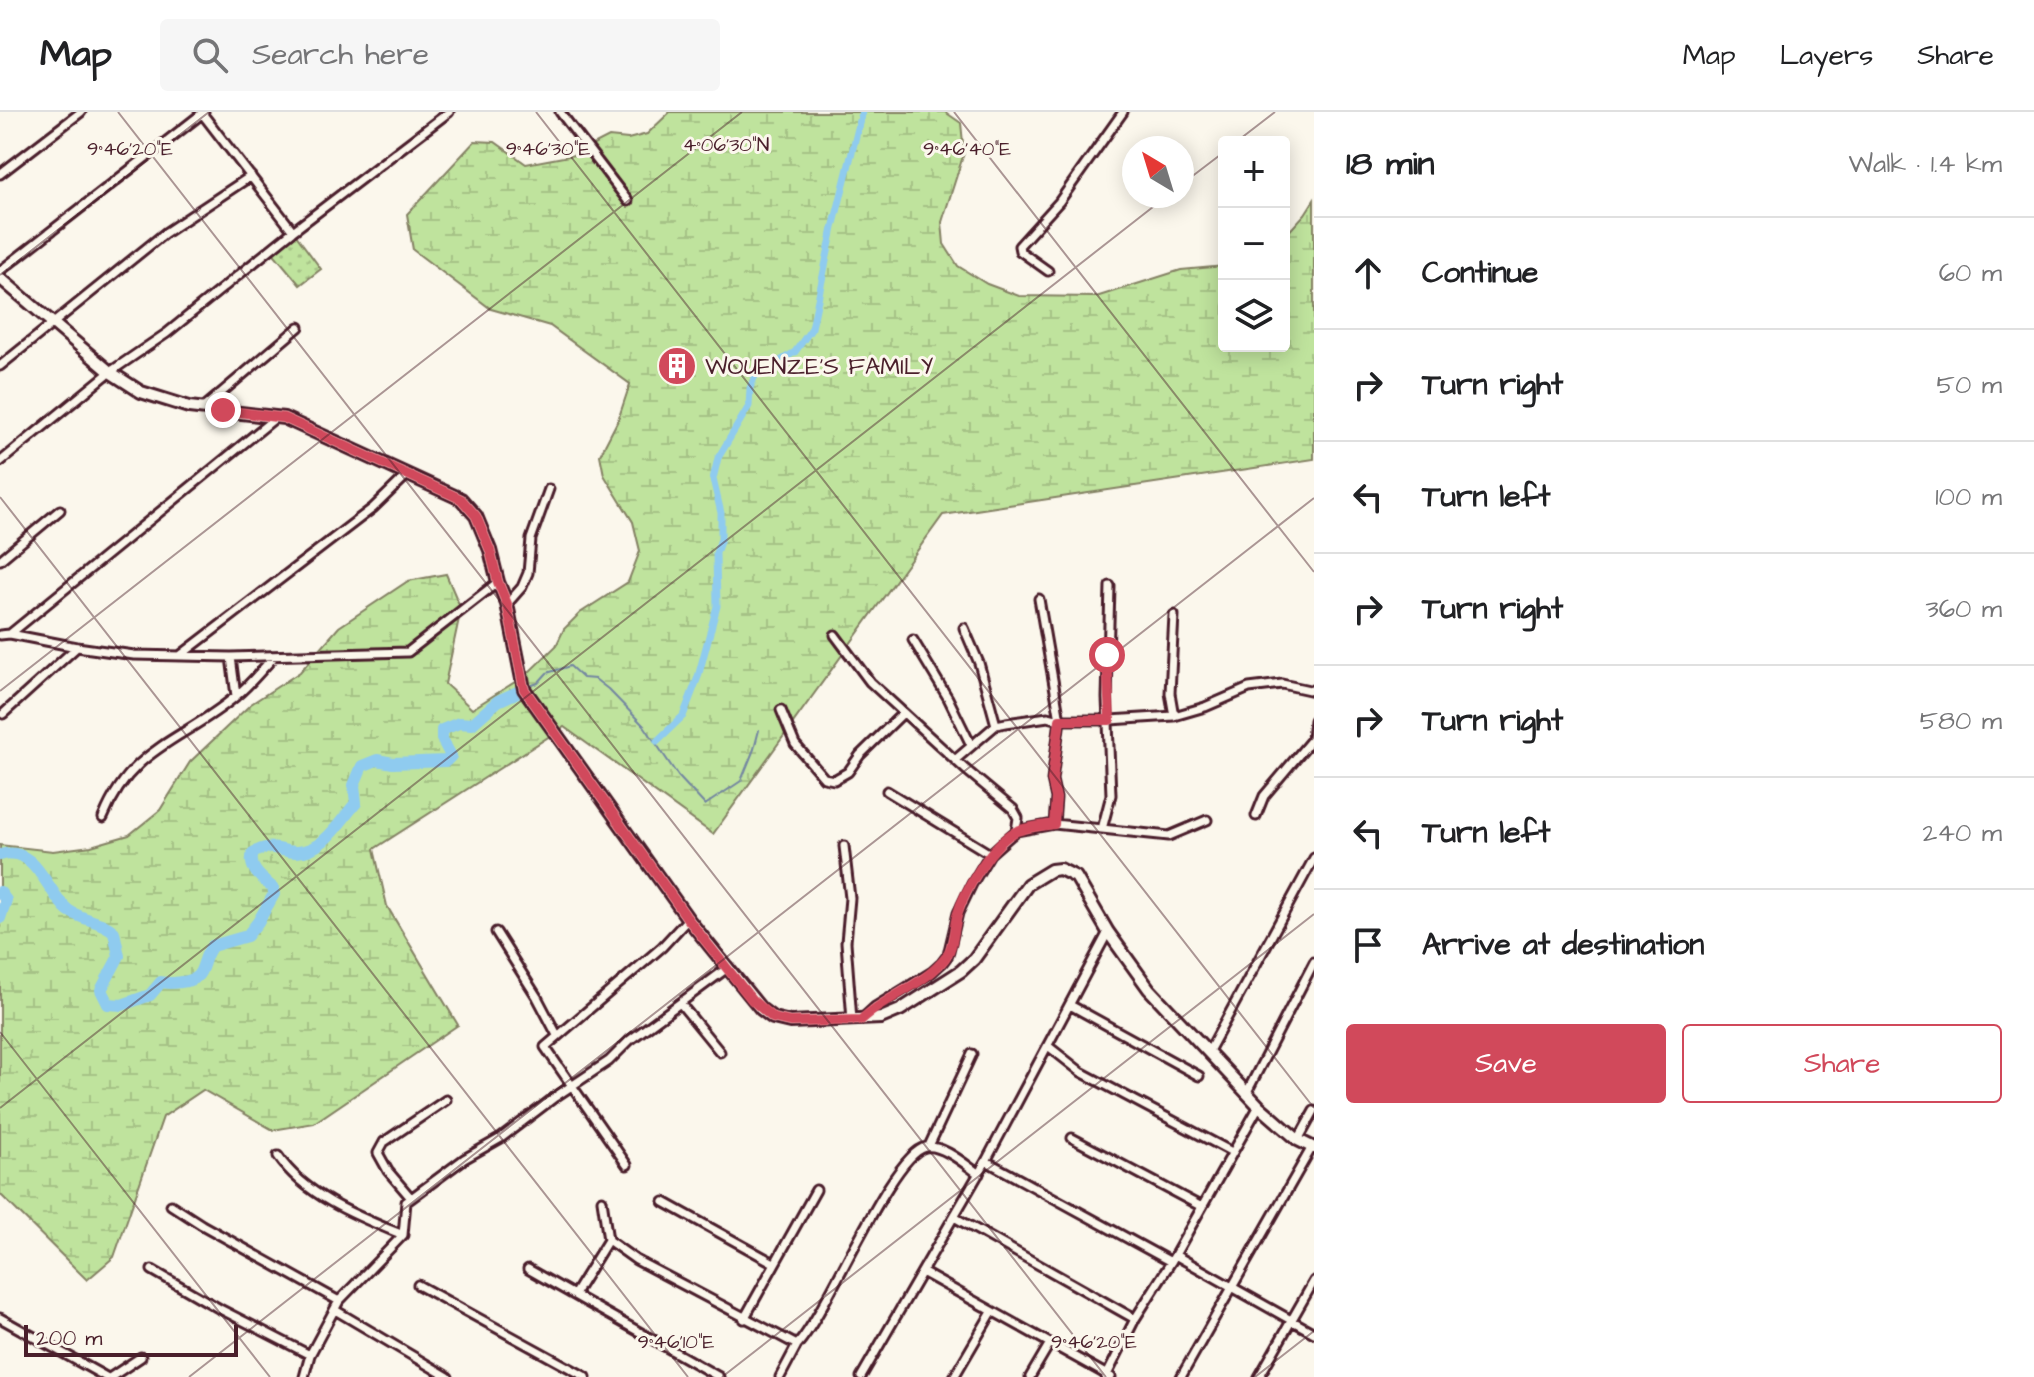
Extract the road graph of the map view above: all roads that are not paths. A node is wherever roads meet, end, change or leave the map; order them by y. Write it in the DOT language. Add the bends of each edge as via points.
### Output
graph roads {
  1 [pos="81,112"];
  2 [pos="449,112"];
  3 [pos="1123,112"];
  4 [pos="202,113"];
  5 [pos="561,113"];
  6 [pos="0,174"];
  7 [pos="251,176"];
  8 [pos="628,201"];
  9 [pos="293,231"];
  10 [pos="0,271"];
  11 [pos="1048,271"];
  12 [pos="0,278"];
  13 [pos="56,323"];
  14 [pos="299,327"];
  15 [pos="0,366"];
  16 [pos="110,372"];
  17 [pos="202,409"];
  18 [pos="276,416"];
  19 [pos="0,462"];
  20 [pos="407,475"];
  21 [pos="549,489"];
  22 [pos="60,510"];
  23 [pos="0,560"];
  24 [pos="498,582"];
  25 [pos="1110,586"];
  26 [pos="1039,599"];
  27 [pos="507,604"];
  28 [pos="1174,615"];
  29 [pos="964,628"];
  30 [pos="10,634"];
  31 [pos="0,635"];
  32 [pos="835,635"];
  33 [pos="913,640"];
  34 [pos="77,647"];
  35 [pos="181,655"];
  36 [pos="275,656"];
  37 [pos="231,657"];
  38 [pos="1314,691"];
  39 [pos="236,696"];
  40 [pos="781,710"];
  41 [pos="903,713"];
  42 [pos="3,714"];
  43 [pos="1174,716"];
  44 [pos="1060,720"];
  45 [pos="1110,720"];
  46 [pos="1314,720"];
  47 [pos="996,725"];
  48 [pos="971,745"];
  49 [pos="955,760"];
  50 [pos="887,791"];
  51 [pos="1256,816"];
  52 [pos="103,818"];
  53 [pos="1207,820"];
  54 [pos="1054,824"];
  55 [pos="1102,829"];
  56 [pos="1016,831"];
  57 [pos="844,846"];
  58 [pos="990,854"];
  59 [pos="1314,858"];
  60 [pos="688,919"];
  61 [pos="496,932"];
  62 [pos="1108,932"];
  63 [pos="1314,962"];
  64 [pos="726,969"];
  65 [pos="680,1003"];
  66 [pos="1070,1005"];
  67 [pos="857,1020"];
  68 [pos="557,1035"];
  69 [pos="1048,1046"];
  70 [pos="1209,1051"];
  71 [pos="720,1052"];
  72 [pos="972,1054"];
  73 [pos="1199,1076"];
  74 [pos="572,1087"];
  75 [pos="1246,1094"];
  76 [pos="446,1100"];
  77 [pos="1259,1106"];
  78 [pos="1314,1111"];
  79 [pos="1072,1138"];
  80 [pos="1298,1140"];
  81 [pos="929,1146"];
  82 [pos="1313,1148"];
  83 [pos="1232,1152"];
  84 [pos="278,1156"];
  85 [pos="986,1161"];
  86 [pos="627,1165"];
  87 [pos="979,1174"];
  88 [pos="816,1190"];
  89 [pos="411,1198"];
  90 [pos="602,1200"];
  91 [pos="664,1202"];
  92 [pos="171,1205"];
  93 [pos="1202,1207"];
  94 [pos="954,1217"];
  95 [pos="403,1235"];
  96 [pos="608,1240"];
  97 [pos="1173,1258"];
  98 [pos="774,1263"];
  99 [pos="528,1269"];
  100 [pos="152,1270"];
  101 [pos="922,1272"];
  102 [pos="1314,1281"];
  103 [pos="418,1285"];
  104 [pos="1232,1287"];
  105 [pos="574,1295"];
  106 [pos="339,1301"];
  107 [pos="335,1310"];
  108 [pos="992,1312"];
  109 [pos="0,1318"];
  110 [pos="744,1319"];
  111 [pos="1135,1319"];
  112 [pos="1291,1321"];
  113 [pos="1314,1333"];
  114 [pos="1050,1343"];
  115 [pos="797,1345"];
  116 [pos="310,1355"];
  117 [pos="141,1357"];
  118 [pos="1108,1376"];
  119 [pos="108,1377"];
  120 [pos="304,1377"];
  121 [pos="448,1377"];
  122 [pos="586,1377"];
  123 [pos="719,1377"];
  124 [pos="780,1377"];
  125 [pos="861,1377"];
  126 [pos="954,1377"];
  127 [pos="1030,1377"];
  128 [pos="1181,1377"];
  129 [pos="1259,1377"];
  1 -- 6 [label="street"];
  2 -- 9 [label="street"];
  3 -- 11 [label="street" via="1059,202 1019,246"];
  4 -- 7 [label="street"];
  4 -- 10 [label="street"];
  5 -- 8 [label="street"];
  7 -- 9 [label="street"];
  7 -- 13 [label="street" via="165,233"];
  9 -- 16 [label="street"];
  12 -- 13 [label="main road"];
  13 -- 15 [label="street"];
  13 -- 16 [label="main road"];
  14 -- 17 [label="street"];
  16 -- 17 [label="main road" via="141,392"];
  16 -- 19 [label="street"];
  17 -- 18 [label="main road"];
  18 -- 20 [label="main road"];
  18 -- 30 [label="street"];
  20 -- 24 [label="main road" via="461,499 476,516"];
  20 -- 35 [label="street" via="373,508"];
  21 -- 27 [label="street" via="531,539 528,573"];
  22 -- 23 [label="street"];
  24 -- 27 [label="main road"];
  24 -- 36 [label="street" via="408,652"];
  25 -- 45 [label="street"];
  26 -- 44 [label="street"];
  27 -- 60 [label="main road" via="524,689"];
  28 -- 43 [label="street"];
  29 -- 47 [label="street"];
  30 -- 31 [label="street"];
  30 -- 34 [label="street"];
  32 -- 41 [label="street" via="870,682"];
  33 -- 48 [label="street"];
  34 -- 35 [label="street"];
  34 -- 42 [label="street"];
  35 -- 37 [label="street"];
  36 -- 37 [label="street"];
  36 -- 39 [label="street"];
  37 -- 39 [label="street"];
  38 -- 43 [label="street" via="1282,684 1249,688"];
  39 -- 52 [label="street" via="139,762 117,787"];
  40 -- 41 [label="street" via="795,744 824,778 834,780 848,772"];
  41 -- 49 [label="street"];
  43 -- 45 [label="street"];
  44 -- 45 [label="street"];
  44 -- 47 [label="street"];
  44 -- 54 [label="street" via="1052,780"];
  45 -- 55 [label="street" via="1111,795"];
  46 -- 51 [label="street" via="1312,739 1264,796"];
  47 -- 48 [label="street"];
  48 -- 49 [label="street"];
  49 -- 56 [label="street" via="1013,809"];
  50 -- 58 [label="street"];
  53 -- 55 [label="street" via="1169,836"];
  54 -- 55 [label="street"];
  54 -- 56 [label="street"];
  56 -- 58 [label="street"];
  57 -- 67 [label="street" via="850,898 846,942"];
  58 -- 67 [label="street" via="958,913 948,955 932,972"];
  59 -- 70 [label="street"];
  60 -- 64 [label="main road"];
  60 -- 68 [label="street"];
  61 -- 68 [label="street"];
  62 -- 66 [label="street"];
  62 -- 67 [label="main road" via="1076,877 1051,870 1028,884 961,971 900,1010"];
  62 -- 70 [label="main road" via="1138,977"];
  63 -- 75 [label="street"];
  64 -- 65 [label="street"];
  64 -- 67 [label="main road" via="773,1018"];
  65 -- 71 [label="street"];
  65 -- 74 [label="street"];
  66 -- 69 [label="street"];
  66 -- 73 [label="street"];
  68 -- 74 [label="street" via="545,1051"];
  69 -- 83 [label="street" via="1081,1072"];
  69 -- 85 [label="street"];
  70 -- 75 [label="main road"];
  72 -- 81 [label="street"];
  74 -- 86 [label="street"];
  74 -- 89 [label="street"];
  75 -- 77 [label="main road"];
  76 -- 89 [label="street" via="384,1142 378,1153"];
  77 -- 80 [label="main road"];
  77 -- 83 [label="street"];
  78 -- 80 [label="street"];
  79 -- 93 [label="street"];
  80 -- 82 [label="main road"];
  81 -- 87 [label="street"];
  81 -- 115 [label="street" via="903,1163"];
  82 -- 104 [label="street"];
  83 -- 93 [label="street"];
  84 -- 95 [label="street" via="289,1173 342,1208"];
  85 -- 87 [label="street"];
  85 -- 97 [label="street"];
  87 -- 94 [label="street"];
  88 -- 98 [label="street"];
  89 -- 95 [label="street" via="406,1202"];
  90 -- 96 [label="street"];
  91 -- 98 [label="street"];
  92 -- 106 [label="street"];
  93 -- 97 [label="street"];
  94 -- 101 [label="street"];
  94 -- 111 [label="street"];
  95 -- 106 [label="street"];
  96 -- 105 [label="street"];
  96 -- 110 [label="street"];
  97 -- 104 [label="street"];
  97 -- 111 [label="street"];
  98 -- 110 [label="street"];
  99 -- 105 [label="street"];
  100 -- 116 [label="street"];
  101 -- 108 [label="street"];
  101 -- 125 [label="street"];
  102 -- 112 [label="street"];
  103 -- 122 [label="street"];
  104 -- 112 [label="street"];
  104 -- 128 [label="street"];
  105 -- 123 [label="street"];
  106 -- 107 [label="street"];
  107 -- 116 [label="street"];
  107 -- 121 [label="street"];
  108 -- 114 [label="street"];
  108 -- 126 [label="street"];
  109 -- 119 [label="street"];
  110 -- 115 [label="street"];
  111 -- 118 [label="street"];
  112 -- 113 [label="street"];
  112 -- 129 [label="street"];
  114 -- 118 [label="street"];
  114 -- 127 [label="street"];
  115 -- 124 [label="street"];
  116 -- 120 [label="street"];
  117 -- 119 [label="street"];
}
